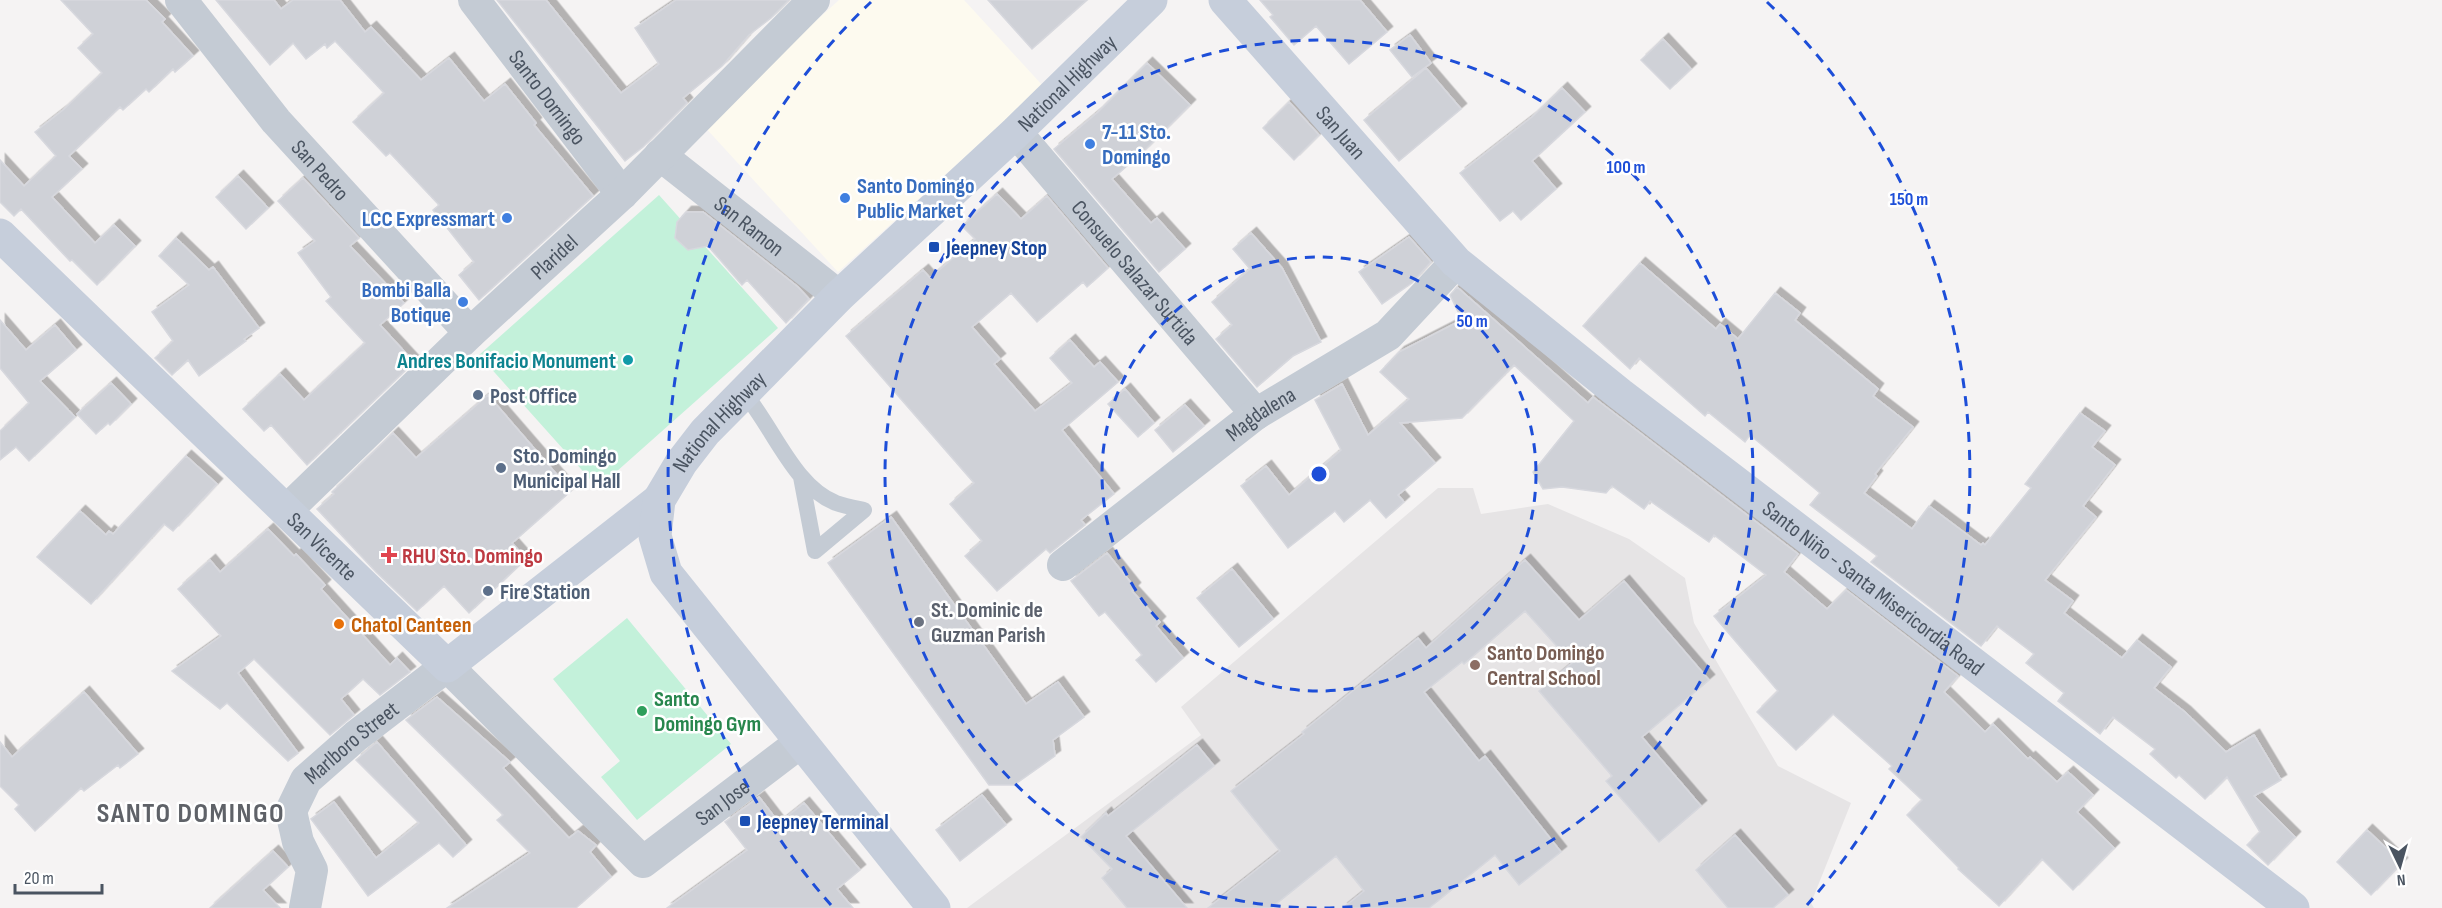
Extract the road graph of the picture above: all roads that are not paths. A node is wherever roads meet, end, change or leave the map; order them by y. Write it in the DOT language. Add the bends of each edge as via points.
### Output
graph roads {
  1 [pos="181,0"];
  2 [pos="474,0"];
  3 [pos="814,0"];
  4 [pos="1151,0"];
  5 [pos="1225,0"];
  6 [pos="1016,132"];
  7 [pos="660,154"];
  8 [pos="622,194"];
  9 [pos="0,235"];
  10 [pos="1456,262"];
  11 [pos="839,296"];
  12 [pos="470,333"];
  13 [pos="744,393"];
  14 [pos="1256,414"];
  15 [pos="801,477"];
  16 [pos="659,500"];
  17 [pos="287,510"];
  18 [pos="1063,565"];
  19 [pos="447,666"];
  20 [pos="801,742"];
  21 [pos="643,862"];
  22 [pos="306,908"];
  23 [pos="934,908"];
  24 [pos="2293,908"];
  1 -- 12 [label="street, San Pedro" via="276,121"];
  2 -- 8 [label="street, Santo Domingo"];
  3 -- 7 [label="street, Plaridel"];
  4 -- 6 [label="main road, National Highway"];
  5 -- 10 [label="main road, San Juan"];
  6 -- 11 [label="main road, National Highway"];
  6 -- 14 [label="street, Consuelo Salazar Surtida"];
  7 -- 8 [label="street, Plaridel"];
  7 -- 11 [label="street, San Ramon"];
  8 -- 12 [label="street, Plaridel"];
  9 -- 17 [label="main road, San Vicente"];
  10 -- 14 [label="street, Magdalena" via="1388,335"];
  10 -- 24 [label="main road, Santo Niño - Santa Misericordia Road" via="1630,401"];
  11 -- 13 [label="main road, National Highway"];
  12 -- 17 [label="street, Plaridel"];
  13 -- 15 [label="lane"];
  13 -- 16 [label="main road, National Highway" via="705,432"];
  14 -- 18 [label="street, Magdalena"];
  15 -- 15 [label="lane" via="835,503 864,510 815,551"];
  16 -- 19 [label="main road"];
  16 -- 20 [label="main road, National Highway" via="655,536 666,573"];
  17 -- 19 [label="main road, San Vicente"];
  19 -- 21 [label="street, San Vicente"];
  19 -- 22 [label="street, Marlboro Street" via="306,780 291,811 298,842 312,870"];
  20 -- 21 [label="street, San Jose"];
  20 -- 23 [label="main road, National Highway"];
}
